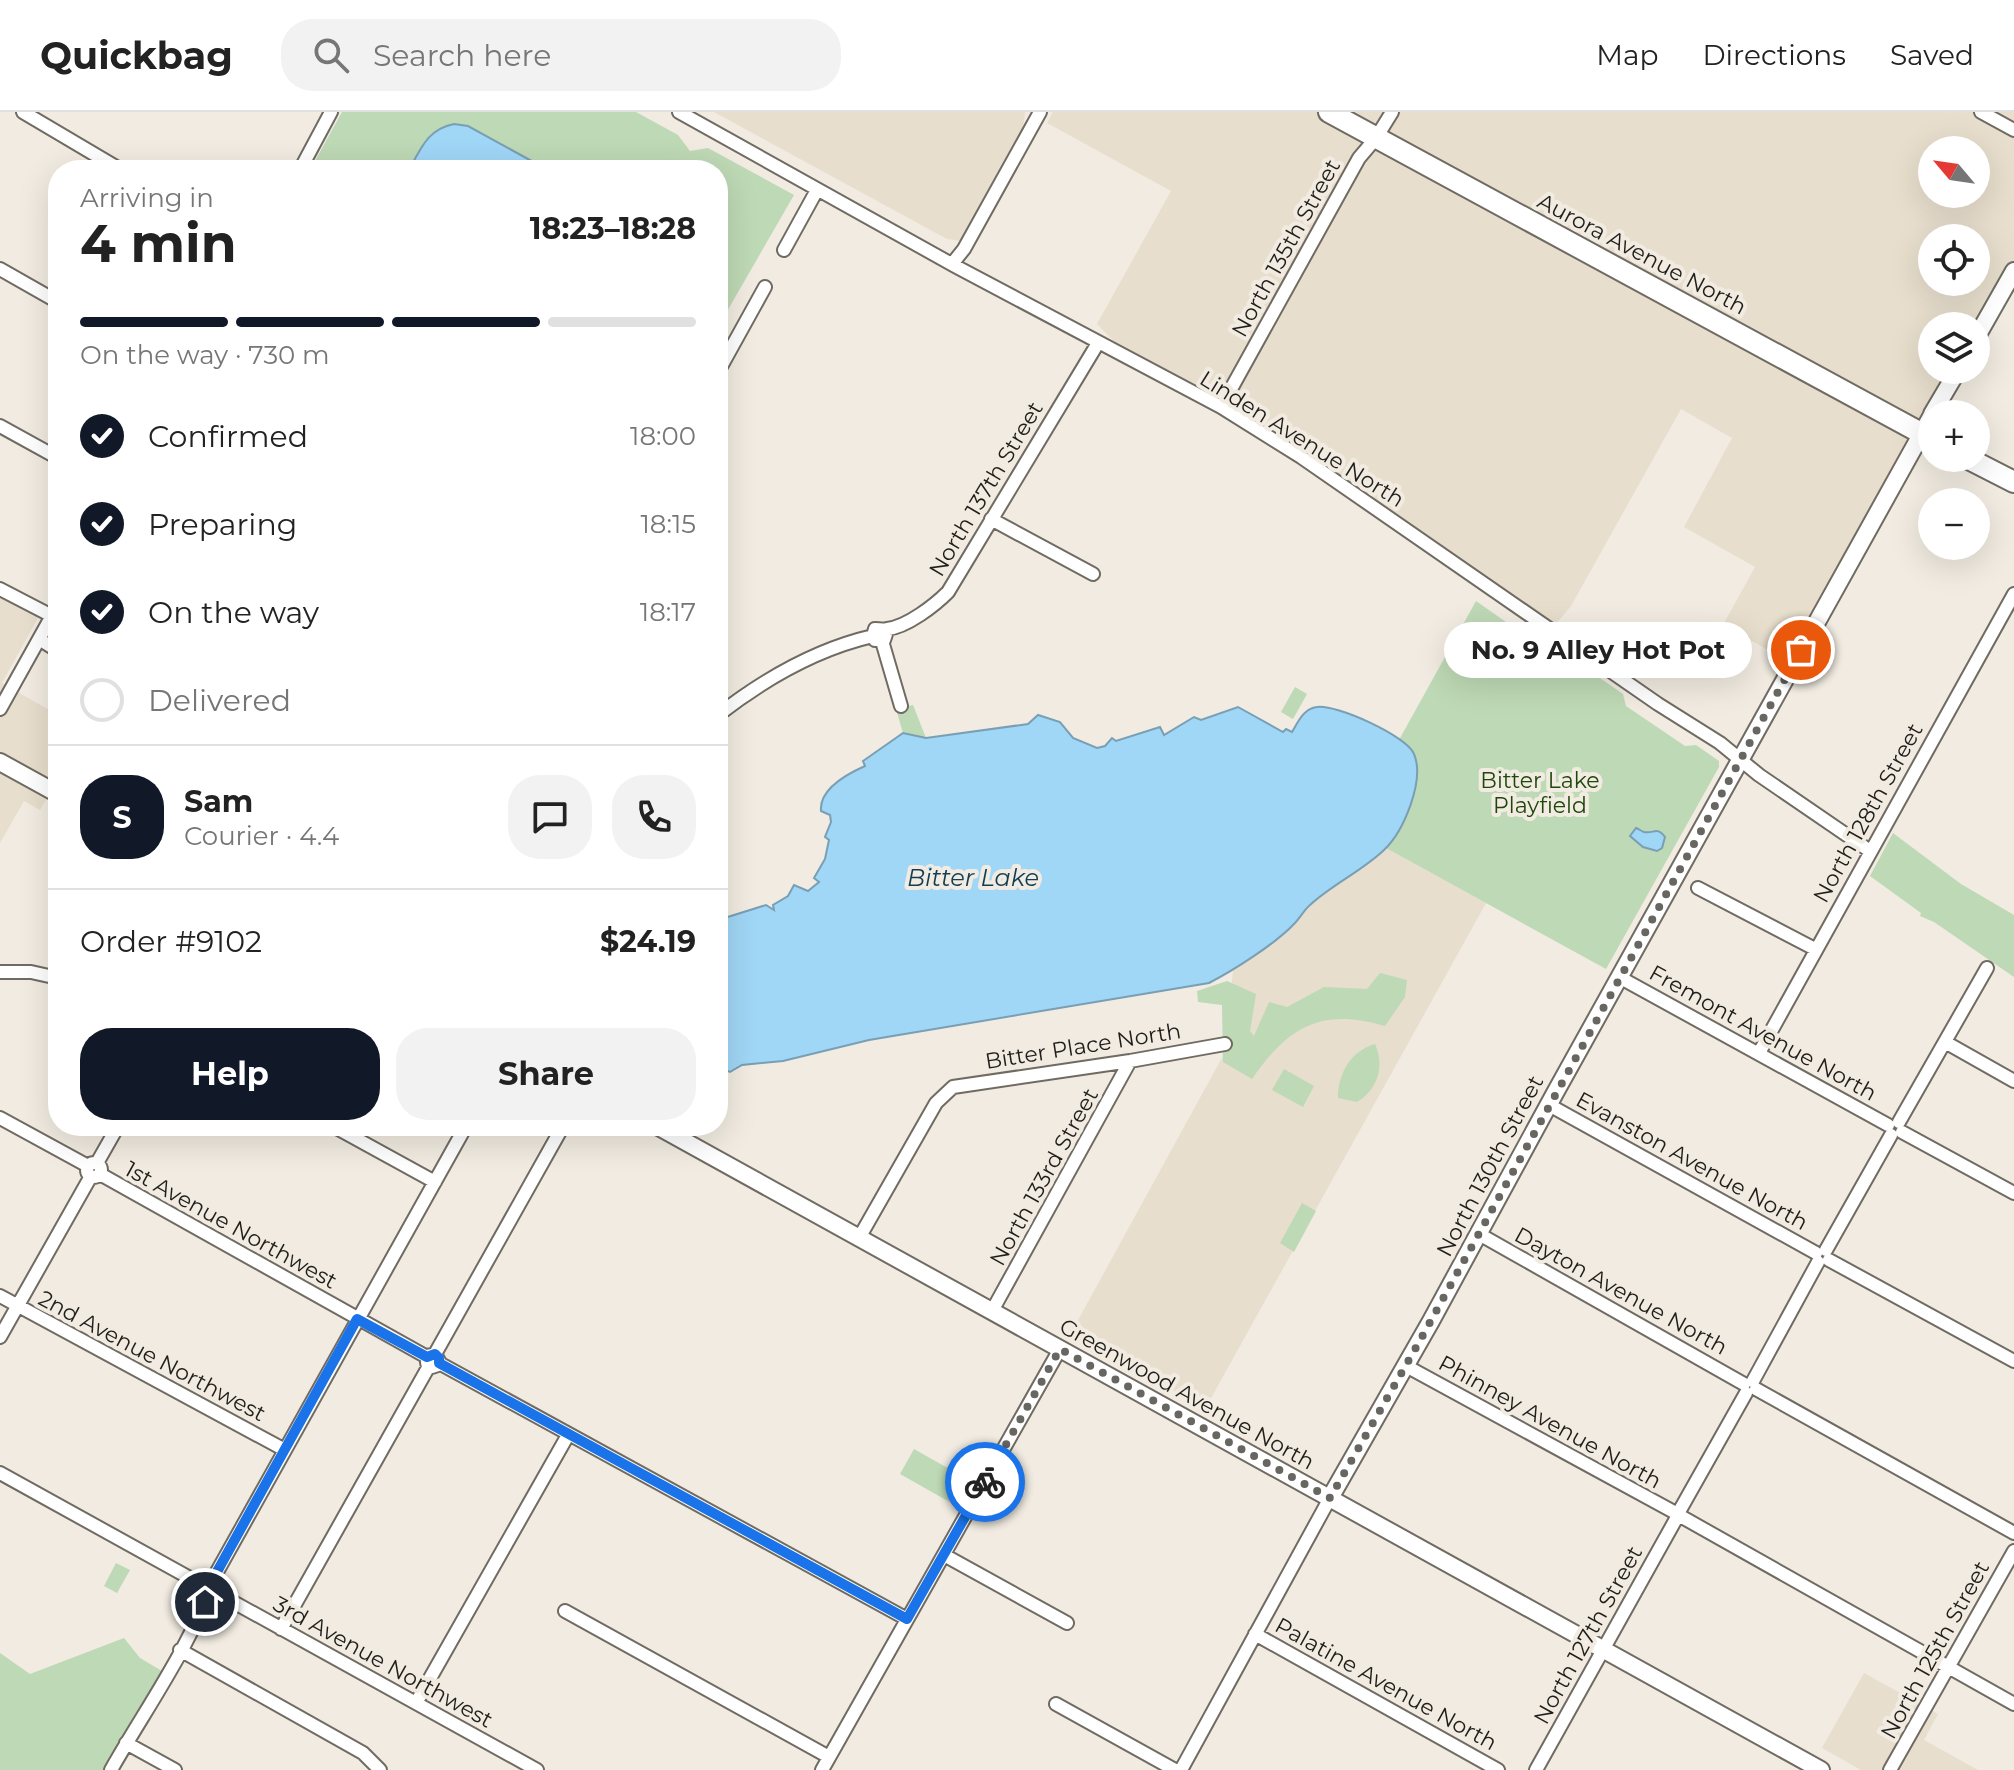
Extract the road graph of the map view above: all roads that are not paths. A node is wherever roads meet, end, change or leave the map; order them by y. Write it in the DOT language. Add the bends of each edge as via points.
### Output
graph roads {
  1 [pos="23,112"];
  2 [pos="331,112"];
  3 [pos="679,112"];
  4 [pos="1040,112"];
  5 [pos="1329,112"];
  6 [pos="1392,112"];
  7 [pos="1981,112"];
  8 [pos="2014,130"];
  9 [pos="1376,138"];
  10 [pos="104,160"];
  11 [pos="305,160"];
  12 [pos="817,190"];
  13 [pos="784,250"];
  14 [pos="952,264"];
  15 [pos="0,269"];
  16 [pos="2014,271"];
  17 [pos="765,287"];
  18 [pos="48,296"];
  19 [pos="1990,313"];
  20 [pos="1098,343"];
  21 [pos="728,354"];
  22 [pos="1221,407"];
  23 [pos="1918,419"];
  24 [pos="0,426"];
  25 [pos="1918,446"];
  26 [pos="48,452"];
  27 [pos="1990,472"];
  28 [pos="2013,485"];
  29 [pos="991,519"];
  30 [pos="1093,574"];
  31 [pos="0,589"];
  32 [pos="2014,594"];
  33 [pos="48,608"];
  34 [pos="48,623"];
  35 [pos="880,636"];
  36 [pos="39,639"];
  37 [pos="48,645"];
  38 [pos="901,706"];
  39 [pos="728,707"];
  40 [pos="0,709"];
  41 [pos="1741,760"];
  42 [pos="0,762"];
  43 [pos="48,788"];
  44 [pos="1870,851"];
  45 [pos="1698,888"];
  46 [pos="1815,949"];
  47 [pos="1987,968"];
  48 [pos="0,972"];
  49 [pos="48,976"];
  50 [pos="1619,977"];
  51 [pos="1945,1042"];
  52 [pos="1225,1044"];
  53 [pos="1759,1053"];
  54 [pos="1130,1061"];
  55 [pos="2014,1081"];
  56 [pos="1549,1105"];
  57 [pos="0,1118"];
  58 [pos="1895,1128"];
  59 [pos="113,1136"];
  60 [pos="351,1136"];
  61 [pos="460,1136"];
  62 [pos="557,1136"];
  63 [pos="675,1136"];
  64 [pos="94,1170"];
  65 [pos="435,1182"];
  66 [pos="2014,1193"];
  67 [pos="1479,1234"];
  68 [pos="859,1238"];
  69 [pos="1822,1256"];
  70 [pos="0,1296"];
  71 [pos="18,1306"];
  72 [pos="992,1311"];
  73 [pos="357,1319"];
  74 [pos="0,1337"];
  75 [pos="1060,1349"];
  76 [pos="432,1360"];
  77 [pos="2014,1361"];
  78 [pos="1406,1366"];
  79 [pos="1750,1386"];
  80 [pos="568,1435"];
  81 [pos="285,1450"];
  82 [pos="0,1473"];
  83 [pos="1330,1498"];
  84 [pos="1678,1515"];
  85 [pos="2014,1533"];
  86 [pos="2014,1551"];
  87 [pos="944,1555"];
  88 [pos="209,1590"];
  89 [pos="565,1611"];
  90 [pos="907,1619"];
  91 [pos="1067,1623"];
  92 [pos="281,1629"];
  93 [pos="1255,1634"];
  94 [pos="180,1650"];
  95 [pos="1602,1650"];
  96 [pos="1949,1665"];
  97 [pos="416,1703"];
  98 [pos="1056,1704"];
  99 [pos="2014,1704"];
  100 [pos="126,1743"];
  101 [pos="829,1757"];
  102 [pos="111,1770"];
  103 [pos="175,1770"];
  104 [pos="380,1770"];
  105 [pos="537,1770"];
  106 [pos="822,1770"];
  107 [pos="1178,1770"];
  108 [pos="1498,1770"];
  109 [pos="1536,1770"];
  110 [pos="1821,1770"];
  111 [pos="1890,1770"];
  1 -- 10 [label="street"];
  2 -- 11 [label="street"];
  3 -- 12 [label="street, Linden Avenue North"];
  4 -- 14 [label="street"];
  5 -- 9 [label="highway, Aurora Avenue North"];
  6 -- 9 [label="street, North 135th Street"];
  7 -- 8 [label="street"];
  9 -- 22 [label="street, North 135th Street" via="1359,158"];
  9 -- 23 [label="highway, Aurora Avenue North"];
  12 -- 13 [label="street"];
  12 -- 14 [label="street, Linden Avenue North"];
  14 -- 20 [label="street, Linden Avenue North"];
  15 -- 18 [label="street"];
  16 -- 19 [label="main road"];
  17 -- 21 [label="street"];
  20 -- 22 [label="street, Linden Avenue North"];
  20 -- 29 [label="street, North 137th Street"];
  22 -- 41 [label="street, Linden Avenue North"];
  24 -- 26 [label="street"];
  25 -- 41 [label="main road, North 130th Street"];
  27 -- 28 [label="highway"];
  29 -- 30 [label="street"];
  29 -- 35 [label="street, North 137th Street" via="939,602"];
  31 -- 33 [label="street"];
  32 -- 44 [label="street, North 128th Street"];
  34 -- 36 [label="street"];
  35 -- 38 [label="street"];
  35 -- 39 [label="street, North 137th Street" via="847,642 802,662"];
  36 -- 37 [label="street"];
  36 -- 40 [label="street"];
  41 -- 44 [label="street, Linden Avenue North"];
  41 -- 50 [label="main road, North 130th Street"];
  42 -- 43 [label="main road"];
  44 -- 46 [label="street, North 128th Street"];
  45 -- 46 [label="street"];
  46 -- 53 [label="street, North 128th Street"];
  47 -- 51 [label="street, North 127th Street"];
  48 -- 49 [label="street"];
  50 -- 53 [label="street, Fremont Avenue North"];
  50 -- 56 [label="main road, North 130th Street"];
  51 -- 55 [label="street"];
  51 -- 58 [label="street, North 127th Street"];
  52 -- 54 [label="street, Bitter Place North"];
  53 -- 58 [label="street, Fremont Avenue North"];
  54 -- 68 [label="street, Bitter Place North" via="947,1090"];
  54 -- 72 [label="street, North 133rd Street"];
  56 -- 67 [label="main road, North 130th Street"];
  56 -- 69 [label="street, Evanston Avenue North"];
  57 -- 64 [label="street, 1st Avenue Northwest"];
  58 -- 66 [label="street, Fremont Avenue North"];
  58 -- 69 [label="street, North 127th Street"];
  59 -- 64 [label="street"];
  60 -- 65 [label="street"];
  61 -- 65 [label="street"];
  62 -- 76 [label="street"];
  63 -- 68 [label="main road, Greenwood Avenue North"];
  64 -- 71 [label="street"];
  64 -- 73 [label="street, 1st Avenue Northwest"];
  65 -- 73 [label="street"];
  67 -- 78 [label="main road, North 130th Street"];
  67 -- 79 [label="street, Dayton Avenue North"];
  68 -- 72 [label="main road, Greenwood Avenue North"];
  69 -- 77 [label="street, Evanston Avenue North"];
  69 -- 79 [label="street, North 127th Street"];
  70 -- 71 [label="street, 2nd Avenue Northwest"];
  71 -- 74 [label="street"];
  71 -- 81 [label="street, 2nd Avenue Northwest"];
  72 -- 75 [label="main road, Greenwood Avenue North"];
  73 -- 76 [label="street, 1st Avenue Northwest"];
  73 -- 81 [label="street"];
  75 -- 83 [label="main road, Greenwood Avenue North"];
  75 -- 87 [label="street"];
  76 -- 80 [label="street, 1st Avenue Northwest"];
  76 -- 92 [label="street"];
  78 -- 83 [label="main road, North 130th Street"];
  78 -- 84 [label="street, Phinney Avenue North"];
  79 -- 84 [label="street, North 127th Street"];
  79 -- 85 [label="street, Dayton Avenue North"];
  80 -- 90 [label="street, 1st Avenue Northwest"];
  80 -- 97 [label="street"];
  81 -- 88 [label="street"];
  82 -- 88 [label="street, 3rd Avenue Northwest"];
  83 -- 93 [label="street, North 130th Street"];
  83 -- 95 [label="main road, Greenwood Avenue North"];
  84 -- 95 [label="street, North 127th Street"];
  84 -- 96 [label="street, Phinney Avenue North"];
  86 -- 96 [label="street, North 125th Street"];
  87 -- 90 [label="street"];
  87 -- 91 [label="street"];
  88 -- 92 [label="street, 3rd Avenue Northwest"];
  88 -- 94 [label="street"];
  89 -- 101 [label="street"];
  90 -- 101 [label="street"];
  92 -- 97 [label="street, 3rd Avenue Northwest"];
  93 -- 107 [label="street, North 130th Street"];
  93 -- 108 [label="street, Palatine Avenue North"];
  94 -- 100 [label="street"];
  94 -- 104 [label="street" via="363,1753"];
  95 -- 109 [label="street, North 127th Street"];
  95 -- 110 [label="main road, Greenwood Avenue North"];
  96 -- 99 [label="street, Phinney Avenue North"];
  96 -- 111 [label="street, North 125th Street"];
  97 -- 105 [label="street, 3rd Avenue Northwest"];
  98 -- 107 [label="street"];
  100 -- 102 [label="street"];
  100 -- 103 [label="street"];
  101 -- 106 [label="street"];
}
